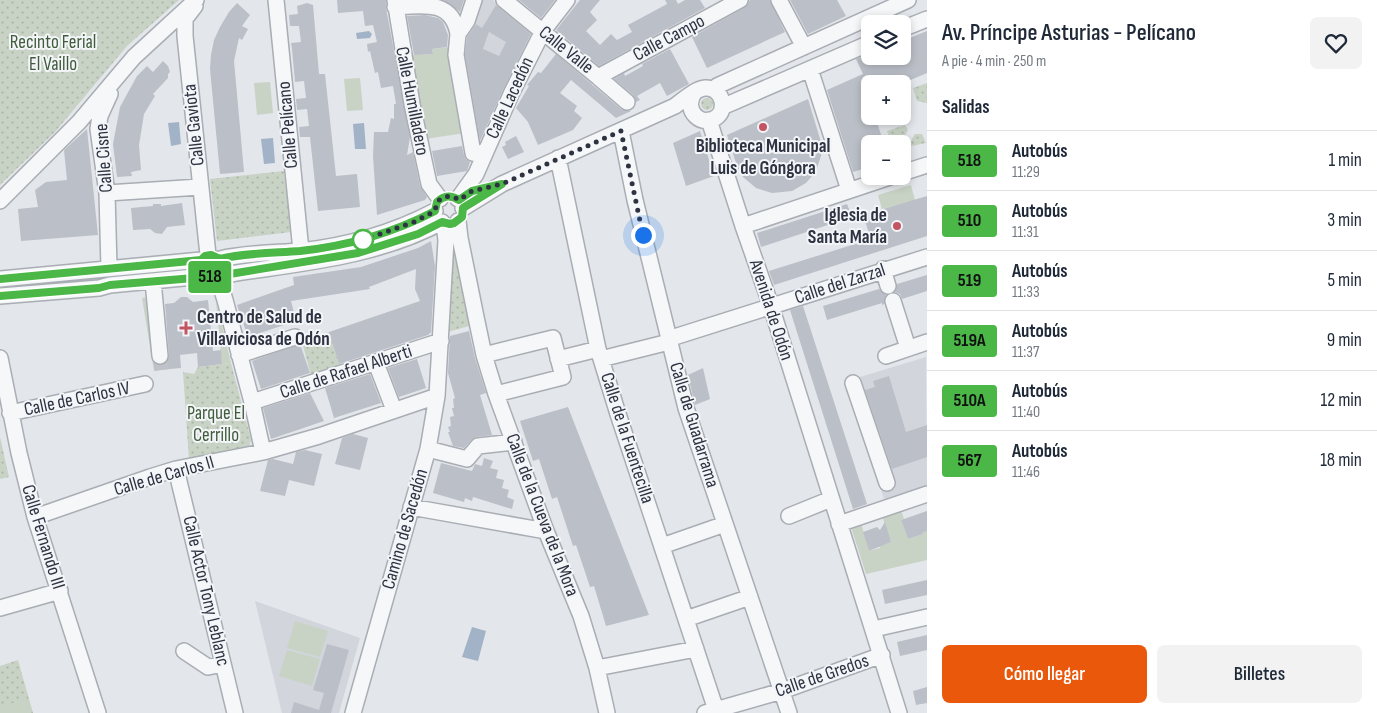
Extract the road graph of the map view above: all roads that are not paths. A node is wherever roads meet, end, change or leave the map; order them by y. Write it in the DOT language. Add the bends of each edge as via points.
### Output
graph roads {
  1 [pos="196,0"];
  2 [pos="200,0"];
  3 [pos="276,0"];
  4 [pos="474,0"];
  5 [pos="504,0"];
  6 [pos="567,0"];
  7 [pos="740,0"];
  8 [pos="779,0"];
  9 [pos="908,0"];
  10 [pos="395,4"];
  11 [pos="927,19"];
  12 [pos="911,25"];
  13 [pos="543,31"];
  14 [pos="458,34"];
  15 [pos="804,47"];
  16 [pos="861,47"];
  17 [pos="134,57"];
  18 [pos="810,69"];
  19 [pos="598,77"];
  20 [pos="715,90"];
  21 [pos="696,92"];
  22 [pos="627,102"];
  23 [pos="675,106"];
  24 [pos="722,107"];
  25 [pos="691,109"];
  26 [pos="709,120"];
  27 [pos="621,131"];
  28 [pos="485,151"];
  29 [pos="558,158"];
  30 [pos="927,165"];
  31 [pos="911,170"];
  32 [pos="476,174"];
  33 [pos="502,184"];
  34 [pos="864,185"];
  35 [pos="200,187"];
  36 [pos="486,188"];
  37 [pos="848,190"];
  38 [pos="107,193"];
  39 [pos="0,201"];
  40 [pos="450,210"];
  41 [pos="743,226"];
  42 [pos="301,251"];
  43 [pos="927,257"];
  44 [pos="212,266"];
  45 [pos="109,268"];
  46 [pos="883,269"];
  47 [pos="0,279"];
  48 [pos="153,281"];
  49 [pos="888,286"];
  50 [pos="0,296"];
  51 [pos="893,301"];
  52 [pos="771,306"];
  53 [pos="295,337"];
  54 [pos="669,340"];
  55 [pos="441,341"];
  56 [pos="927,342"];
  57 [pos="908,348"];
  58 [pos="599,354"];
  59 [pos="239,355"];
  60 [pos="484,355"];
  61 [pos="160,356"];
  62 [pos="886,356"];
  63 [pos="0,358"];
  64 [pos="558,358"];
  65 [pos="376,362"];
  66 [pos="853,382"];
  67 [pos="144,384"];
  68 [pos="496,394"];
  69 [pos="437,396"];
  70 [pos="252,402"];
  71 [pos="394,410"];
  72 [pos="10,414"];
  73 [pos="514,442"];
  74 [pos="428,449"];
  75 [pos="263,452"];
  76 [pos="176,469"];
  77 [pos="887,483"];
  78 [pos="927,494"];
  79 [pos="831,500"];
  80 [pos="411,507"];
  81 [pos="789,516"];
  82 [pos="35,517"];
  83 [pos="725,524"];
  84 [pos="839,524"];
  85 [pos="546,531"];
  86 [pos="662,546"];
  87 [pos="60,590"];
  88 [pos="750,597"];
  89 [pos="0,608"];
  90 [pos="927,617"];
  91 [pos="686,619"];
  92 [pos="874,629"];
  93 [pos="696,649"];
  94 [pos="184,651"];
  95 [pos="882,655"];
  96 [pos="223,664"];
  97 [pos="597,668"];
  98 [pos="782,692"];
  99 [pos="712,712"];
  100 [pos="98,713"];
  101 [pos="235,713"];
  102 [pos="353,713"];
  103 [pos="607,713"];
  104 [pos="789,713"];
  105 [pos="899,713"];
  1 -- 17 [label="street"];
  2 -- 35 [label="street, Calle Gaviota" via="185,19 185,28"];
  3 -- 42 [label="street, Calle Pelícano"];
  4 -- 14 [label="street"];
  5 -- 13 [label="street, Calle Valle"];
  6 -- 13 [label="street, Calle Lacedón"];
  7 -- 19 [label="street, Calle Campo"];
  8 -- 15 [label="street"];
  9 -- 15 [label="street"];
  10 -- 14 [label="street" via="435,5 448,11 456,22"];
  10 -- 40 [label="street, Calle Humilladero" via="429,184"];
  11 -- 12 [label="street"];
  13 -- 19 [label="street, Calle Valle"];
  13 -- 28 [label="street, Calle Lacedón"];
  14 -- 28 [label="street" via="456,55 473,153"];
  15 -- 20 [label="street" via="717,86"];
  16 -- 18 [label="street"];
  17 -- 38 [label="street, Calle Cisne" via="100,116 98,128"];
  17 -- 39 [label="street" via="79,122"];
  18 -- 24 [label="street"];
  18 -- 37 [label="street"];
  19 -- 22 [label="street, Calle Valle"];
  20 -- 21 [label="street" via="705,88"];
  20 -- 24 [label="street" via="721,98"];
  21 -- 23 [label="street"];
  21 -- 25 [label="street" via="691,100"];
  23 -- 25 [label="street"];
  23 -- 27 [label="street"];
  24 -- 26 [label="street" via="718,116"];
  25 -- 26 [label="street" via="696,117"];
  26 -- 41 [label="street, Avenida de Odón"];
  27 -- 29 [label="street"];
  27 -- 54 [label="street, Calle de Guadarrama"];
  28 -- 32 [label="street, Calle Lacedón"];
  29 -- 33 [label="street"];
  29 -- 58 [label="street, Calle de la Fuentecilla"];
  30 -- 31 [label="street"];
  32 -- 36 [label="street"];
  32 -- 40 [label="street, Calle Lacedón"];
  33 -- 36 [label="street"];
  33 -- 40 [label="street"];
  34 -- 37 [label="street"];
  35 -- 38 [label="street"];
  35 -- 44 [label="street, Calle Gaviota"];
  36 -- 40 [label="street" via="472,191"];
  37 -- 41 [label="street"];
  38 -- 45 [label="street, Calle Cisne"];
  40 -- 42 [label="street" via="364,240"];
  40 -- 44 [label="street" via="418,234 358,253 230,274"];
  40 -- 55 [label="street, Camino de Sacedón"];
  40 -- 60 [label="street, Calle de la Cueva de la Mora" via="460,238"];
  41 -- 52 [label="street, Avenida de Odón"];
  42 -- 44 [label="street"];
  43 -- 46 [label="street, Calle del Zarzal"];
  44 -- 45 [label="street"];
  44 -- 48 [label="street" via="194,278"];
  44 -- 59 [label="street, Calle Gaviota" via="225,300"];
  45 -- 47 [label="street"];
  46 -- 49 [label="street"];
  46 -- 52 [label="street, Calle del Zarzal"];
  48 -- 50 [label="street"];
  48 -- 61 [label="street"];
  51 -- 57 [label="street"];
  52 -- 54 [label="street, Calle del Zarzal"];
  52 -- 79 [label="street, Avenida de Odón"];
  53 -- 59 [label="street"];
  54 -- 58 [label="street, Calle del Zarzal" via="635,350"];
  54 -- 83 [label="street, Calle de Guadarrama" via="686,408"];
  55 -- 65 [label="street, Calle de Rafael Alberti"];
  55 -- 69 [label="street, Camino de Sacedón"];
  56 -- 57 [label="street"];
  57 -- 62 [label="street"];
  58 -- 64 [label="street, Calle del Zarzal"];
  58 -- 86 [label="street, Calle de la Fuentecilla"];
  59 -- 70 [label="street, Calle Gaviota"];
  60 -- 64 [label="street" via="553,338"];
  60 -- 68 [label="street, Calle de la Cueva de la Mora"];
  63 -- 72 [label="street, Calle Fernando III"];
  64 -- 68 [label="street" via="563,377"];
  65 -- 70 [label="street, Calle de Rafael Alberti"];
  65 -- 71 [label="street"];
  66 -- 77 [label="street"];
  67 -- 72 [label="street, Calle de Carlos IV"];
  68 -- 73 [label="street, Calle de la Cueva de la Mora"];
  69 -- 71 [label="street, Calle de Carlos II"];
  69 -- 74 [label="street, Camino de Sacedón"];
  70 -- 75 [label="street, Calle Gaviota"];
  71 -- 75 [label="street, Calle de Carlos II"];
  72 -- 82 [label="street, Calle Fernando III"];
  73 -- 74 [label="street" via="478,446 467,459"];
  73 -- 85 [label="street, Calle de la Cueva de la Mora"];
  74 -- 80 [label="street, Camino de Sacedón"];
  75 -- 76 [label="street, Calle de Carlos II"];
  76 -- 82 [label="street, Calle de Carlos II"];
  76 -- 96 [label="street, Calle Actor Tony Leblanc"];
  78 -- 84 [label="street"];
  79 -- 81 [label="street"];
  79 -- 84 [label="street, Avenida de Odón"];
  80 -- 85 [label="street"];
  80 -- 102 [label="street, Camino de Sacedón"];
  82 -- 87 [label="street, Calle Fernando III"];
  83 -- 86 [label="street"];
  83 -- 88 [label="street, Calle de Guadarrama"];
  84 -- 92 [label="street, Avenida de Odón"];
  85 -- 97 [label="street, Calle de la Cueva de la Mora" via="582,616"];
  86 -- 91 [label="street, Calle de la Fuentecilla"];
  87 -- 89 [label="street"];
  87 -- 100 [label="street, Calle Fernando III"];
  88 -- 91 [label="street"];
  88 -- 98 [label="street, Calle de Guadarrama"];
  90 -- 92 [label="street"];
  91 -- 93 [label="street, Calle de la Fuentecilla"];
  92 -- 95 [label="street, Avenida de Odón"];
  93 -- 97 [label="street"];
  93 -- 99 [label="street, Calle de la Fuentecilla"];
  94 -- 96 [label="street" via="208,667"];
  95 -- 98 [label="street, Calle de Gredos"];
  95 -- 105 [label="street, Avenida de Odón"];
  96 -- 101 [label="street, Calle Actor Tony Leblanc"];
  97 -- 103 [label="street, Calle de la Cueva de la Mora"];
  98 -- 99 [label="street, Calle de Gredos"];
  98 -- 104 [label="street, Calle de Guadarrama"];
}
